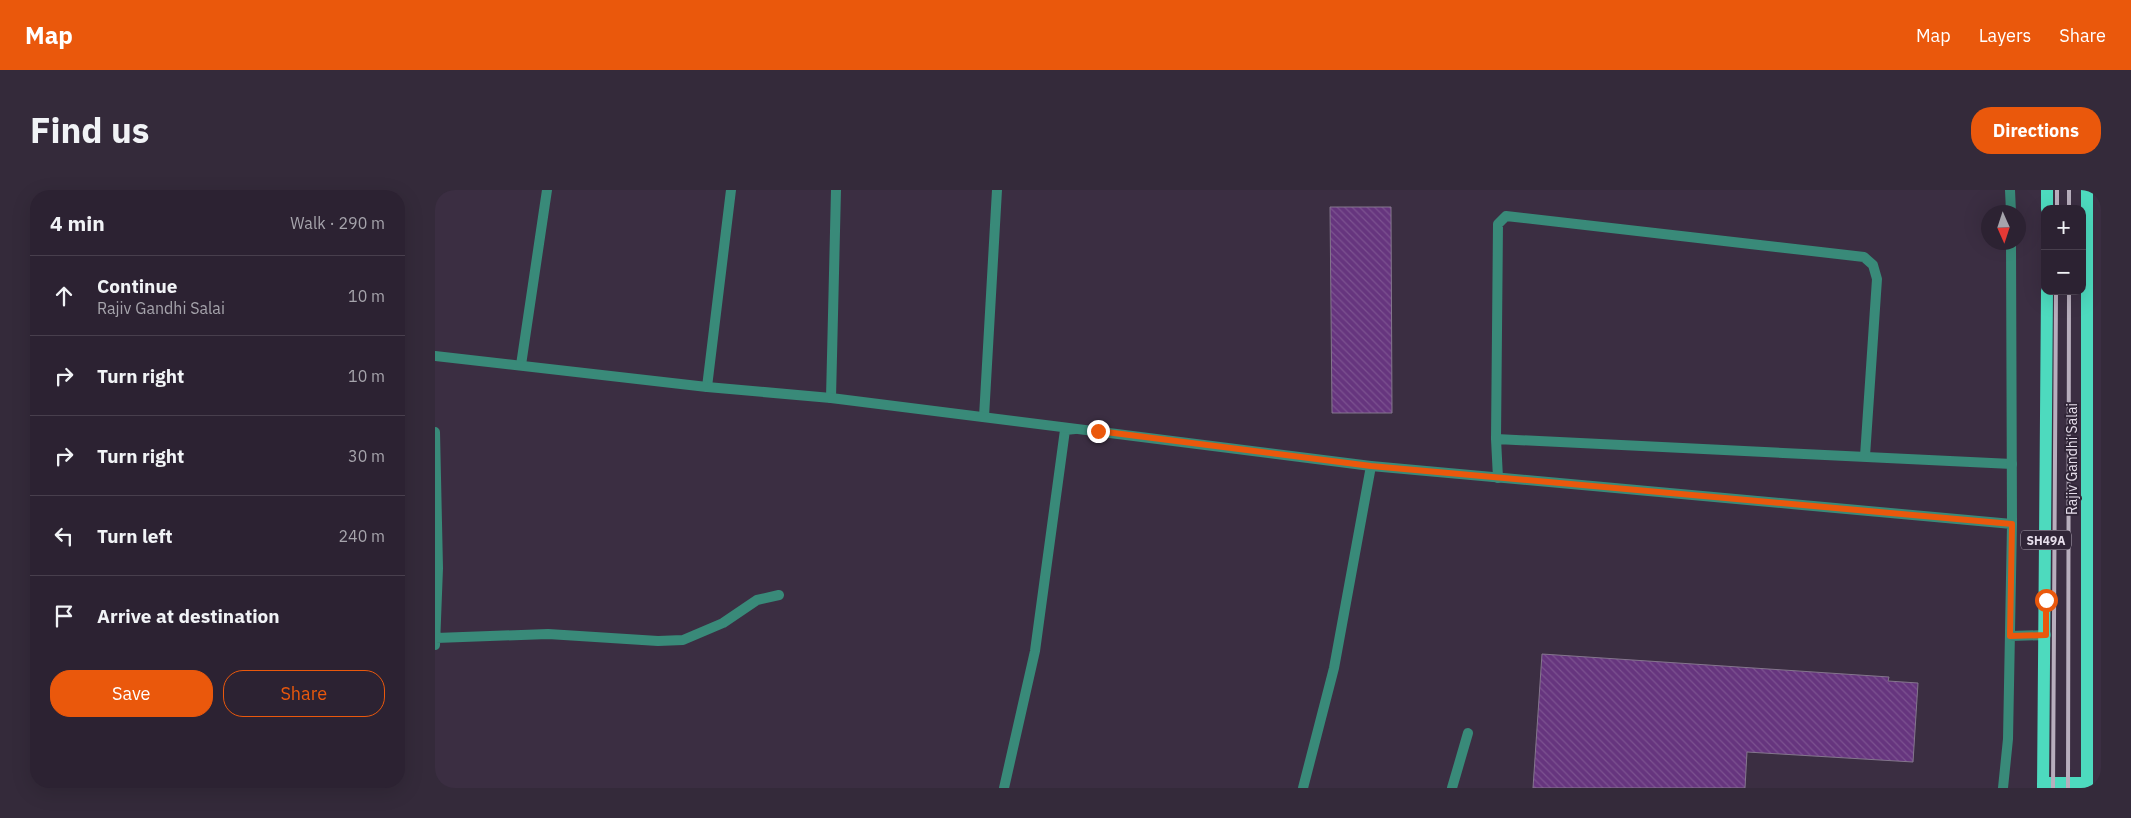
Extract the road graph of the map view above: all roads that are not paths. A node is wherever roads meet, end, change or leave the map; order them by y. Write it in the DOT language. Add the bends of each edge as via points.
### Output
graph roads {
  1 [pos="547,190"];
  2 [pos="731,190"];
  3 [pos="836,190"];
  4 [pos="997,190"];
  5 [pos="2011,190"];
  6 [pos="2047,190"];
  7 [pos="2087,190"];
  8 [pos="2011,205"];
  9 [pos="2047,205"];
  10 [pos="2011,250"];
  11 [pos="2047,295"];
  12 [pos="435,356"];
  13 [pos="521,365"];
  14 [pos="707,388"];
  15 [pos="831,398"];
  16 [pos="985,416"];
  17 [pos="1079,428"];
  18 [pos="435,432"];
  19 [pos="1495,438"];
  20 [pos="1865,456"];
  21 [pos="2012,464"];
  22 [pos="1371,466"];
  23 [pos="1498,478"];
  24 [pos="2012,524"];
  25 [pos="779,595"];
  26 [pos="2046,635"];
  27 [pos="2010,636"];
  28 [pos="435,642"];
  29 [pos="1468,733"];
  30 [pos="2043,785"];
  31 [pos="2087,785"];
  32 [pos="1004,788"];
  33 [pos="1303,788"];
  34 [pos="1452,788"];
  35 [pos="2003,788"];
  1 -- 13 [label="street"];
  2 -- 14 [label="street"];
  3 -- 15 [label="street"];
  4 -- 16 [label="street"];
  5 -- 8 [label="street"];
  6 -- 9 [label="main road"];
  7 -- 31 [label="main road, Rajiv Gandhi Salai / SH49A"];
  10 -- 21 [label="street"];
  11 -- 26 [label="main road, Rajiv Gandhi Salai / SH49A"];
  12 -- 13 [label="street"];
  13 -- 14 [label="street"];
  14 -- 15 [label="street"];
  15 -- 16 [label="street"];
  16 -- 17 [label="street"];
  17 -- 22 [label="street"];
  17 -- 32 [label="street" via="1065,430 1035,651"];
  18 -- 28 [label="street"];
  19 -- 20 [label="street"];
  19 -- 20 [label="street" via="1496,237 1498,224 1506,216 1864,257 1873,265 1877,280"];
  19 -- 23 [label="street"];
  20 -- 21 [label="street"];
  21 -- 24 [label="street"];
  22 -- 23 [label="street"];
  22 -- 33 [label="street" via="1334,668"];
  23 -- 24 [label="street"];
  24 -- 27 [label="street"];
  25 -- 28 [label="street" via="757,600 723,623 683,640 548,634"];
  26 -- 27 [label="street"];
  26 -- 30 [label="main road, Rajiv Gandhi Salai / SH49A"];
  27 -- 35 [label="street" via="2008,739"];
  29 -- 34 [label="street"];
  30 -- 31 [label="main road"];
}
